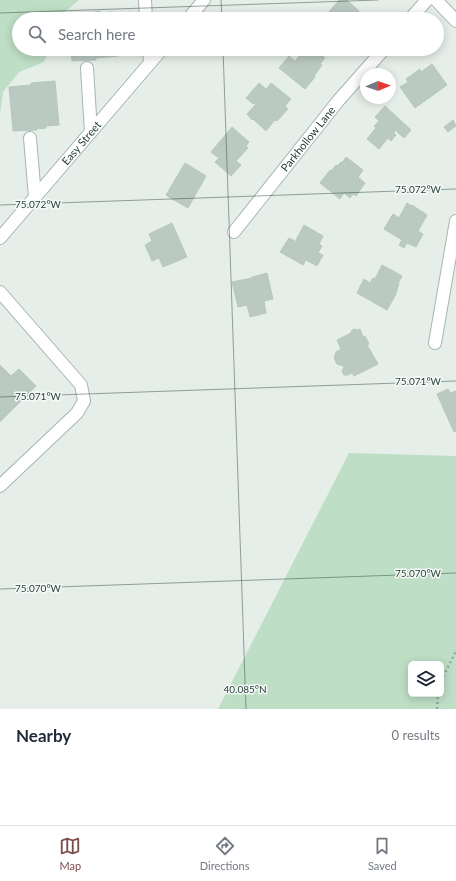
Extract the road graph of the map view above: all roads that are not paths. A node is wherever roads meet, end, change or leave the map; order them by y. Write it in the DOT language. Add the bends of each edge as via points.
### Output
graph roads {
  1 [pos="145,0"];
  2 [pos="204,0"];
  3 [pos="427,0"];
  4 [pos="436,0"];
  5 [pos="146,12"];
  6 [pos="194,12"];
  7 [pos="416,12"];
  8 [pos="456,21"];
  9 [pos="150,56"];
  10 [pos="156,56"];
  11 [pos="378,56"];
  12 [pos="150,63"];
  13 [pos="87,68"];
  14 [pos="91,132"];
  15 [pos="30,138"];
  16 [pos="35,197"];
  17 [pos="456,222"];
  18 [pos="234,232"];
  19 [pos="0,238"];
  20 [pos="0,292"];
  21 [pos="435,343"];
  22 [pos="1,484"];
  1 -- 5 [label="street"];
  2 -- 6 [label="street"];
  3 -- 7 [label="street"];
  4 -- 8 [label="street"];
  9 -- 12 [label="street"];
  10 -- 12 [label="street, Easy Street"];
  11 -- 18 [label="street, Parkhollow Lane" via="338,101"];
  12 -- 14 [label="street, Easy Street"];
  13 -- 14 [label="street"];
  14 -- 16 [label="street, Easy Street"];
  15 -- 16 [label="street"];
  16 -- 19 [label="street, Easy Street"];
  17 -- 21 [label="street"];
  20 -- 22 [label="street" via="81,385 84,401 77,413"];
}
